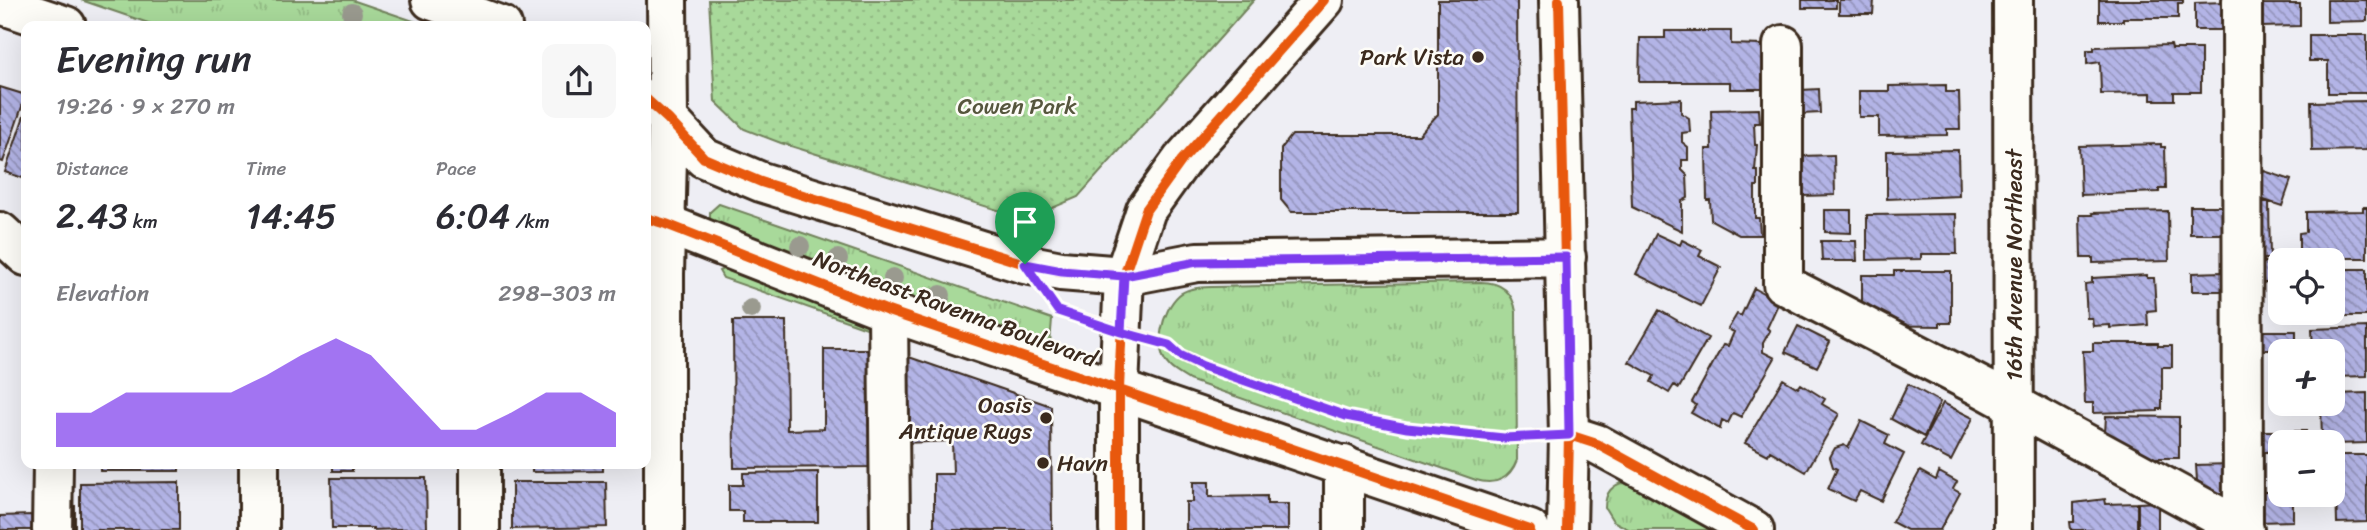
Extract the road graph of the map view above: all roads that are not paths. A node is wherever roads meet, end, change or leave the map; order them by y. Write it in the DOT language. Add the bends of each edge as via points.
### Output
graph roads {
  1 [pos="431,0"];
  2 [pos="667,0"];
  3 [pos="1324,0"];
  4 [pos="1559,0"];
  5 [pos="2013,0"];
  6 [pos="2242,0"];
  7 [pos="0,4"];
  8 [pos="51,21"];
  9 [pos="488,21"];
  10 [pos="1783,45"];
  11 [pos="657,109"];
  12 [pos="656,221"];
  13 [pos="0,232"];
  14 [pos="21,251"];
  15 [pos="1566,257"];
  16 [pos="1124,276"];
  17 [pos="888,311"];
  18 [pos="1119,389"];
  19 [pos="2015,405"];
  20 [pos="1569,435"];
  21 [pos="1344,466"];
  22 [pos="53,469"];
  23 [pos="259,469"];
  24 [pos="480,469"];
  25 [pos="52,530"];
  26 [pos="259,530"];
  27 [pos="480,530"];
  28 [pos="664,530"];
  29 [pos="890,530"];
  30 [pos="1119,530"];
  31 [pos="1344,530"];
  32 [pos="1530,530"];
  33 [pos="1567,530"];
  34 [pos="1754,530"];
  35 [pos="2014,530"];
  36 [pos="2244,530"];
  1 -- 9 [label="main road"];
  2 -- 11 [label="main road"];
  3 -- 16 [label="main road" via="1182,160 1146,210"];
  4 -- 15 [label="main road"];
  5 -- 19 [label="main road, 16th Avenue Northeast"];
  6 -- 36 [label="main road"];
  7 -- 8 [label="main road"];
  10 -- 19 [label="main road" via="1783,284"];
  11 -- 12 [label="main road"];
  11 -- 16 [label="main road" via="704,158 761,182 1025,264"];
  12 -- 17 [label="main road, Northeast Ravenna Boulevard"];
  12 -- 28 [label="main road" via="664,274"];
  13 -- 14 [label="main road"];
  15 -- 16 [label="main road" via="1197,262"];
  15 -- 20 [label="main road"];
  16 -- 18 [label="main road"];
  17 -- 18 [label="main road, Northeast Ravenna Boulevard"];
  17 -- 29 [label="main road"];
  18 -- 21 [label="main road, Northeast Ravenna Boulevard"];
  18 -- 30 [label="main road"];
  19 -- 35 [label="main road, 16th Avenue Northeast"];
  19 -- 36 [label="main road"];
  20 -- 33 [label="main road"];
  20 -- 34 [label="main road" via="1597,444"];
  21 -- 31 [label="main road"];
  21 -- 32 [label="main road, Northeast Ravenna Boulevard"];
  22 -- 25 [label="main road"];
  23 -- 26 [label="main road"];
  24 -- 27 [label="main road"];
}
